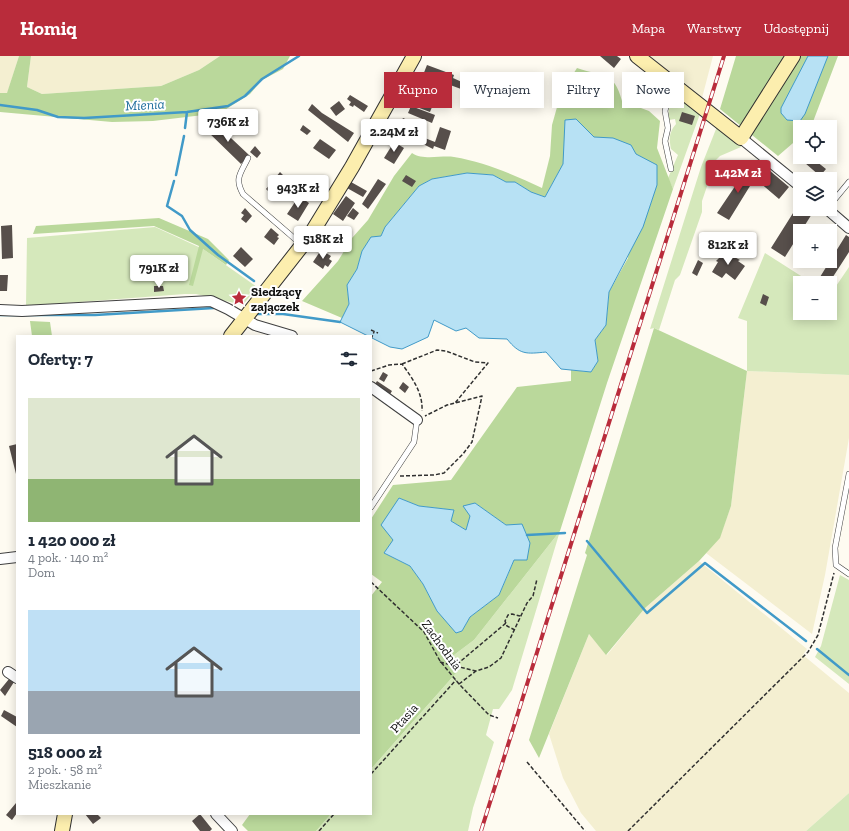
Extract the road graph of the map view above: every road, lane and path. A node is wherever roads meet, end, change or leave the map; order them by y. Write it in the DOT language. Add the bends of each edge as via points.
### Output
graph roads {
  1 [pos="414,56"];
  2 [pos="637,56"];
  3 [pos="793,56"];
  4 [pos="658,72"];
  5 [pos="684,92"];
  6 [pos="666,108"];
  7 [pos="741,138"];
  8 [pos="248,158"];
  9 [pos="671,168"];
  10 [pos="793,180"];
  11 [pos="849,182"];
  12 [pos="837,197"];
  13 [pos="835,216"];
  14 [pos="849,228"];
  15 [pos="303,245"];
  16 [pos="0,310"];
  17 [pos="244,320"];
  18 [pos="370,330"];
  19 [pos="374,332"];
  20 [pos="378,333"];
  21 [pos="232,335"];
  22 [pos="289,335"];
  23 [pos="372,337"];
  24 [pos="402,364"];
  25 [pos="372,371"];
  26 [pos="372,388"];
  27 [pos="455,403"];
  28 [pos="417,420"];
  29 [pos="849,474"];
  30 [pos="392,476"];
  31 [pos="372,506"];
  32 [pos="16,557"];
  33 [pos="0,559"];
  34 [pos="836,565"];
  35 [pos="849,574"];
  36 [pos="537,579"];
  37 [pos="372,583"];
  38 [pos="521,616"];
  39 [pos="506,623"];
  40 [pos="515,630"];
  41 [pos="440,661"];
  42 [pos="455,666"];
  43 [pos="476,671"];
  44 [pos="456,680"];
  45 [pos="459,684"];
  46 [pos="498,718"];
  47 [pos="527,762"];
  48 [pos="372,773"];
  49 [pos="65,815"];
  50 [pos="217,815"];
  51 [pos="333,815"];
  52 [pos="62,831"];
  53 [pos="232,831"];
  54 [pos="319,831"];
  55 [pos="585,831"];
  56 [pos="628,831"];
  1 -- 15 [label="main road" via="345,179"];
  2 -- 4 [label="main road"];
  3 -- 7 [label="main road"];
  5 -- 7 [label="main road"];
  6 -- 9 [label="lane" via="668,128 665,141"];
  7 -- 10 [label="street"];
  8 -- 15 [label="lane" via="238,184 244,194"];
  11 -- 12 [label="lane"];
  13 -- 14 [label="street"];
  15 -- 17 [label="main road"];
  16 -- 17 [label="street" via="211,301"];
  17 -- 21 [label="main road"];
  17 -- 22 [label="street"];
  18 -- 19 [label="path"];
  19 -- 20 [label="path"];
  19 -- 23 [label="path"];
  24 -- 25 [label="path"];
  24 -- 27 [label="path" via="414,380 423,400 422,417"];
  24 -- 27 [label="path" via="437,350 475,362 488,363"];
  26 -- 28 [label="street"];
  27 -- 30 [label="path" via="482,396 472,442 463,454 444,473"];
  28 -- 30 [label="lane" via="414,442"];
  29 -- 34 [label="lane" via="835,548"];
  30 -- 31 [label="lane"];
  32 -- 33 [label="street"];
  34 -- 35 [label="lane"];
  34 -- 56 [label="path" via="818,635 808,652"];
  36 -- 38 [label="path" via="533,596"];
  37 -- 41 [label="path, Zachodnia" via="424,632"];
  38 -- 39 [label="path" via="508,615"];
  38 -- 40 [label="path"];
  39 -- 40 [label="path"];
  39 -- 42 [label="path"];
  40 -- 43 [label="path" via="501,658 489,667"];
  41 -- 42 [label="path"];
  41 -- 44 [label="path, Zachodnia"];
  42 -- 43 [label="path"];
  43 -- 45 [label="path"];
  44 -- 45 [label="path, Zachodnia"];
  44 -- 48 [label="path, Ptasia"];
  45 -- 46 [label="path, Zachodnia" via="489,715"];
  47 -- 55 [label="path"];
  49 -- 52 [label="main road"];
  50 -- 53 [label="street"];
  51 -- 54 [label="path"];
}
